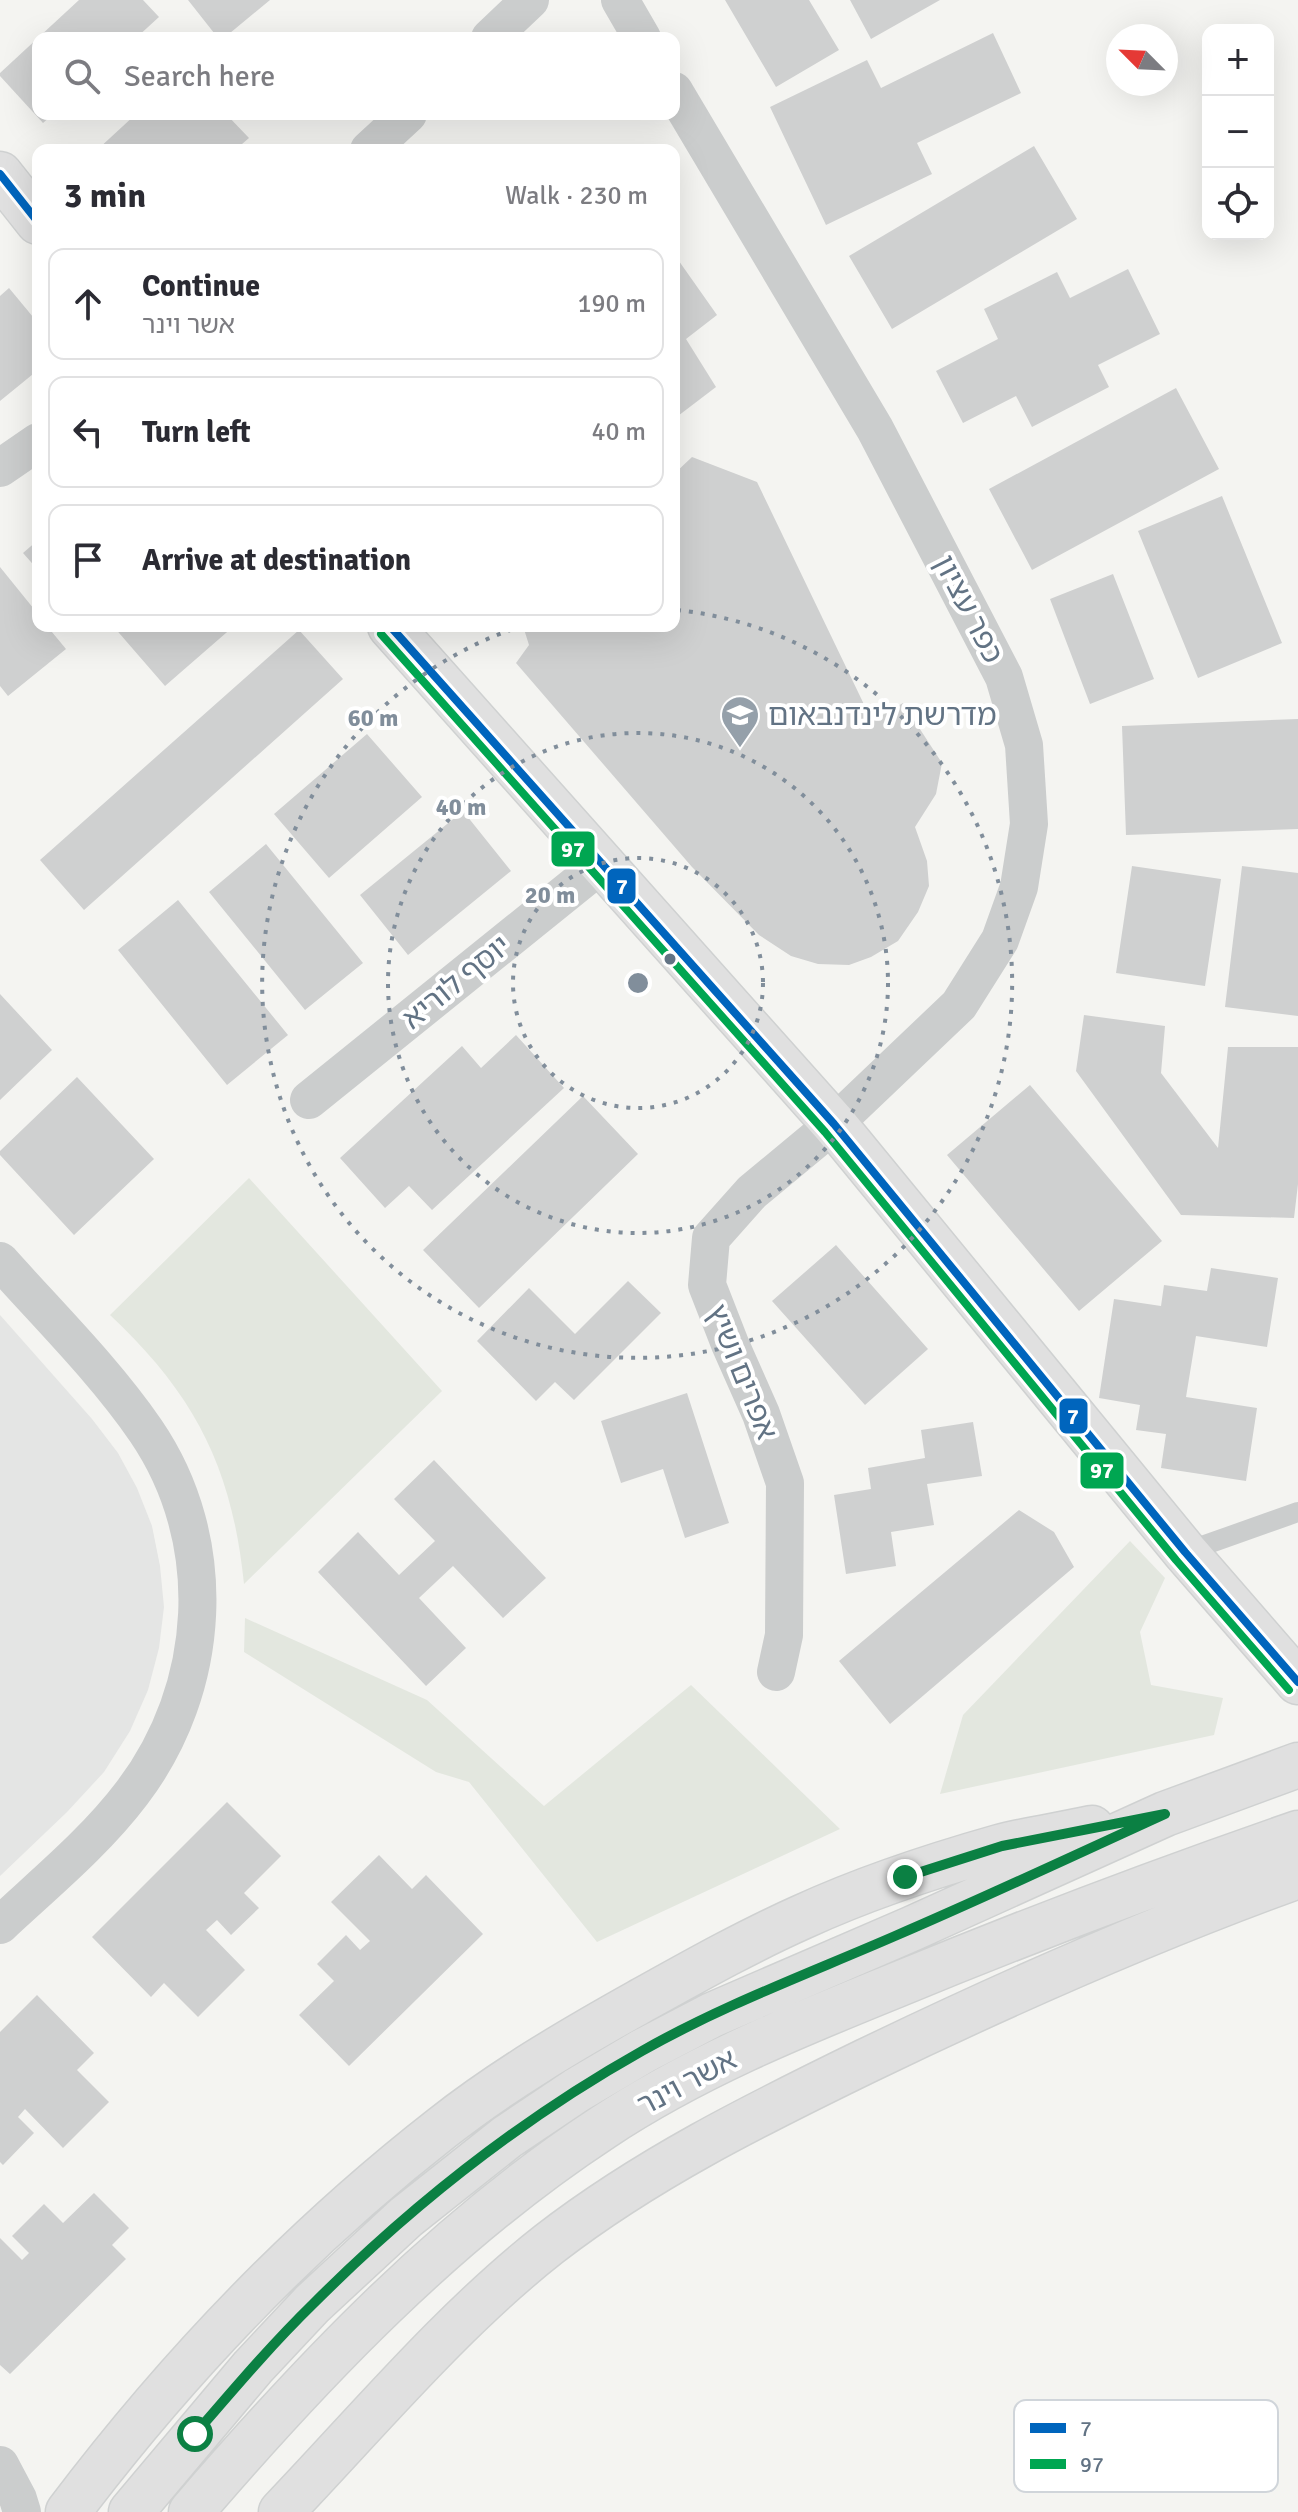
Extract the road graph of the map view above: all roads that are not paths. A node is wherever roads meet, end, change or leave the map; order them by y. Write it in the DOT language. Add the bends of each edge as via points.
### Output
graph roads {
  1 [pos="530,0"];
  2 [pos="620,0"];
  3 [pos="496,32"];
  4 [pos="639,32"];
  5 [pos="680,101"];
  6 [pos="402,120"];
  7 [pos="376,144"];
  8 [pos="0,174"];
  9 [pos="32,214"];
  10 [pos="32,446"];
  11 [pos="0,468"];
  12 [pos="395,632"];
  13 [pos="603,863"];
  14 [pos="309,1100"];
  15 [pos="834,1124"];
  16 [pos="0,1261"];
  17 [pos="1298,1512"];
  18 [pos="1185,1552"];
  19 [pos="776,1672"];
  20 [pos="1298,1682"];
  21 [pos="1298,1765"];
  22 [pos="1165,1814"];
  23 [pos="1298,1833"];
  24 [pos="1298,1876"];
  25 [pos="0,1925"];
  26 [pos="0,2465"];
  27 [pos="22,2512"];
  28 [pos="68,2512"];
  29 [pos="131,2512"];
  30 [pos="191,2512"];
  31 [pos="281,2512"];
  1 -- 3 [label="street"];
  2 -- 4 [label="street"];
  5 -- 15 [label="street, כפר עציון" via="875,429 1004,677 1024,745 1029,824 1019,887 1000,940 959,1005"];
  6 -- 7 [label="street"];
  8 -- 9 [label="main road"];
  10 -- 11 [label="street"];
  12 -- 13 [label="main road"];
  13 -- 14 [label="street, יוסף לוריא"];
  13 -- 15 [label="main road"];
  15 -- 18 [label="main road"];
  15 -- 19 [label="street, אפרים ושיץ" via="752,1192 711,1238 707,1285 785,1483 784,1635"];
  16 -- 25 [label="street" via="147,1433 186,1515 199,1607 183,1702 162,1748 93,1837"];
  17 -- 18 [label="lane"];
  18 -- 20 [label="main road"];
  21 -- 22 [label="main road, אשר וינר"];
  22 -- 28 [label="main road" via="1002,1846 803,1916 700,1968 518,2074 442,2127 219,2329"];
  22 -- 29 [label="main road, אשר וינר" via="712,2015 616,2066 507,2137 406,2217 312,2304"];
  23 -- 30 [label="main road, אשר וינר" via="990,1946 838,2009 673,2086 603,2127 441,2251 315,2375"];
  24 -- 31 [label="main road" via="1205,1910 940,2025 786,2099 625,2190 487,2297"];
  26 -- 27 [label="street"];
}
